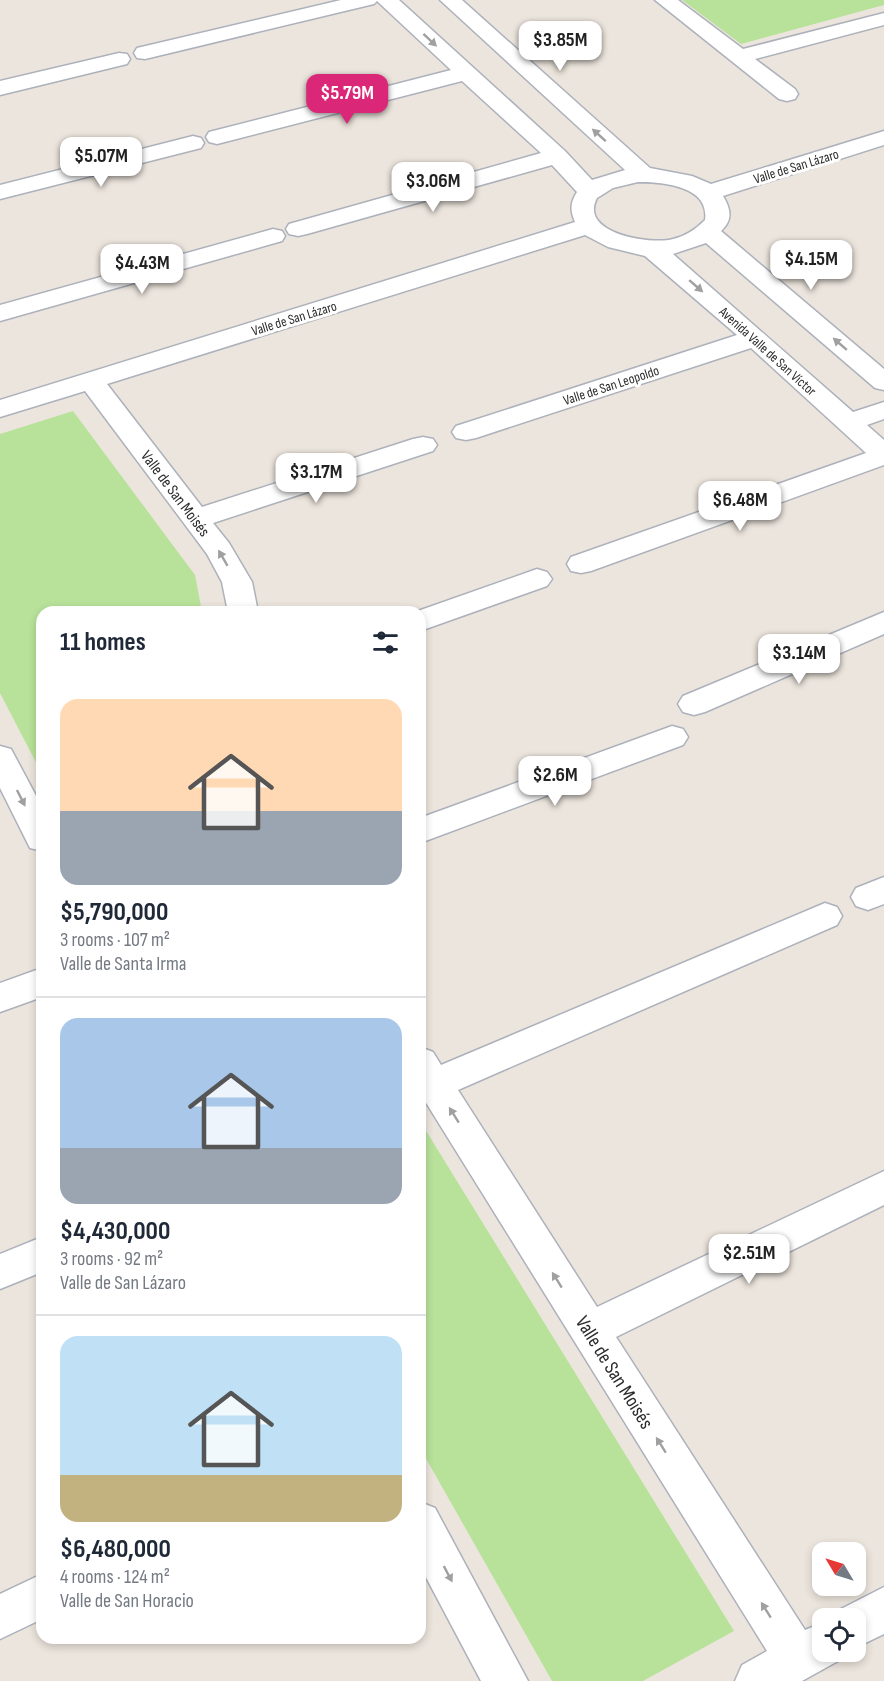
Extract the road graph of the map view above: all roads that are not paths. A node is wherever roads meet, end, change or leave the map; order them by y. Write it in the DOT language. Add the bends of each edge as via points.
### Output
graph roads {
  1 [pos="367,0"];
  2 [pos="387,0"];
  3 [pos="450,0"];
  4 [pos="665,0"];
  5 [pos="884,19"];
  6 [pos="144,53"];
  7 [pos="738,57"];
  8 [pos="119,59"];
  9 [pos="467,73"];
  10 [pos="0,88"];
  11 [pos="787,94"];
  12 [pos="217,137"];
  13 [pos="884,138"];
  14 [pos="193,143"];
  15 [pos="557,156"];
  16 [pos="643,174"];
  17 [pos="0,192"];
  18 [pos="590,192"];
  19 [pos="707,193"];
  20 [pos="588,226"];
  21 [pos="298,229"];
  22 [pos="709,233"];
  23 [pos="273,236"];
  24 [pos="651,248"];
  25 [pos="0,313"];
  26 [pos="755,338"];
  27 [pos="92,382"];
  28 [pos="884,382"];
  29 [pos="0,409"];
  30 [pos="884,410"];
  31 [pos="848,423"];
  32 [pos="466,432"];
  33 [pos="423,445"];
  34 [pos="884,456"];
  35 [pos="195,519"];
  36 [pos="580,564"];
  37 [pos="537,579"];
  38 [pos="242,606"];
  39 [pos="426,619"];
  40 [pos="884,622"];
  41 [pos="694,704"];
  42 [pos="672,737"];
  43 [pos="2,765"];
  44 [pos="36,828"];
  45 [pos="426,829"];
  46 [pos="825,916"];
  47 [pos="36,984"];
  48 [pos="0,998"];
  49 [pos="427,1073"];
  50 [pos="884,1187"];
  51 [pos="36,1257"];
  52 [pos="0,1272"];
  53 [pos="589,1330"];
  54 [pos="426,1534"];
  55 [pos="36,1599"];
  56 [pos="884,1609"];
  57 [pos="0,1617"];
  58 [pos="866,1620"];
  59 [pos="809,1652"];
  60 [pos="505,1681"];
  61 [pos="758,1681"];
  1 -- 6 [label="street"];
  2 -- 9 [label="street, one-way"];
  16 -- 3 [label="street, one-way"];
  4 -- 7 [label="street"];
  5 -- 7 [label="street"];
  7 -- 11 [label="street"];
  8 -- 10 [label="street"];
  9 -- 12 [label="street"];
  9 -- 15 [label="street"];
  13 -- 19 [label="street, Valle de San Lázaro"];
  14 -- 17 [label="street"];
  15 -- 18 [label="street"];
  15 -- 21 [label="street"];
  16 -- 18 [label="street" via="615,178"];
  16 -- 19 [label="street" via="674,178"];
  18 -- 20 [label="street" via="581,208"];
  19 -- 22 [label="street" via="718,207 717,222"];
  20 -- 24 [label="street" via="612,241"];
  20 -- 27 [label="street, Valle de San Lázaro"];
  22 -- 24 [label="street" via="682,245"];
  28 -- 22 [label="street, one-way"];
  23 -- 25 [label="street"];
  24 -- 26 [label="street, Avenida Valle de San Víctor, one-way"];
  26 -- 31 [label="street, Avenida Valle de San Víctor"];
  26 -- 32 [label="street, Valle de San Leopoldo"];
  27 -- 29 [label="street, Valle de San Lázaro"];
  27 -- 35 [label="street, Valle de San Moisés"];
  30 -- 31 [label="street"];
  31 -- 34 [label="street, Avenida Valle de San Víctor"];
  33 -- 35 [label="street"];
  34 -- 36 [label="street"];
  38 -- 35 [label="street, Valle de San Moisés, one-way" via="237,582"];
  37 -- 39 [label="street"];
  40 -- 41 [label="street"];
  42 -- 45 [label="street"];
  43 -- 44 [label="street, one-way"];
  46 -- 49 [label="street, Valle de San Moisés"];
  47 -- 48 [label="street"];
  53 -- 49 [label="street, Valle de San Moisés, one-way"];
  50 -- 53 [label="street"];
  51 -- 52 [label="street"];
  59 -- 53 [label="street, Valle de San Moisés, one-way"];
  54 -- 60 [label="street, one-way"];
  55 -- 57 [label="street"];
  56 -- 58 [label="street"];
  59 -- 61 [label="street"];
}
